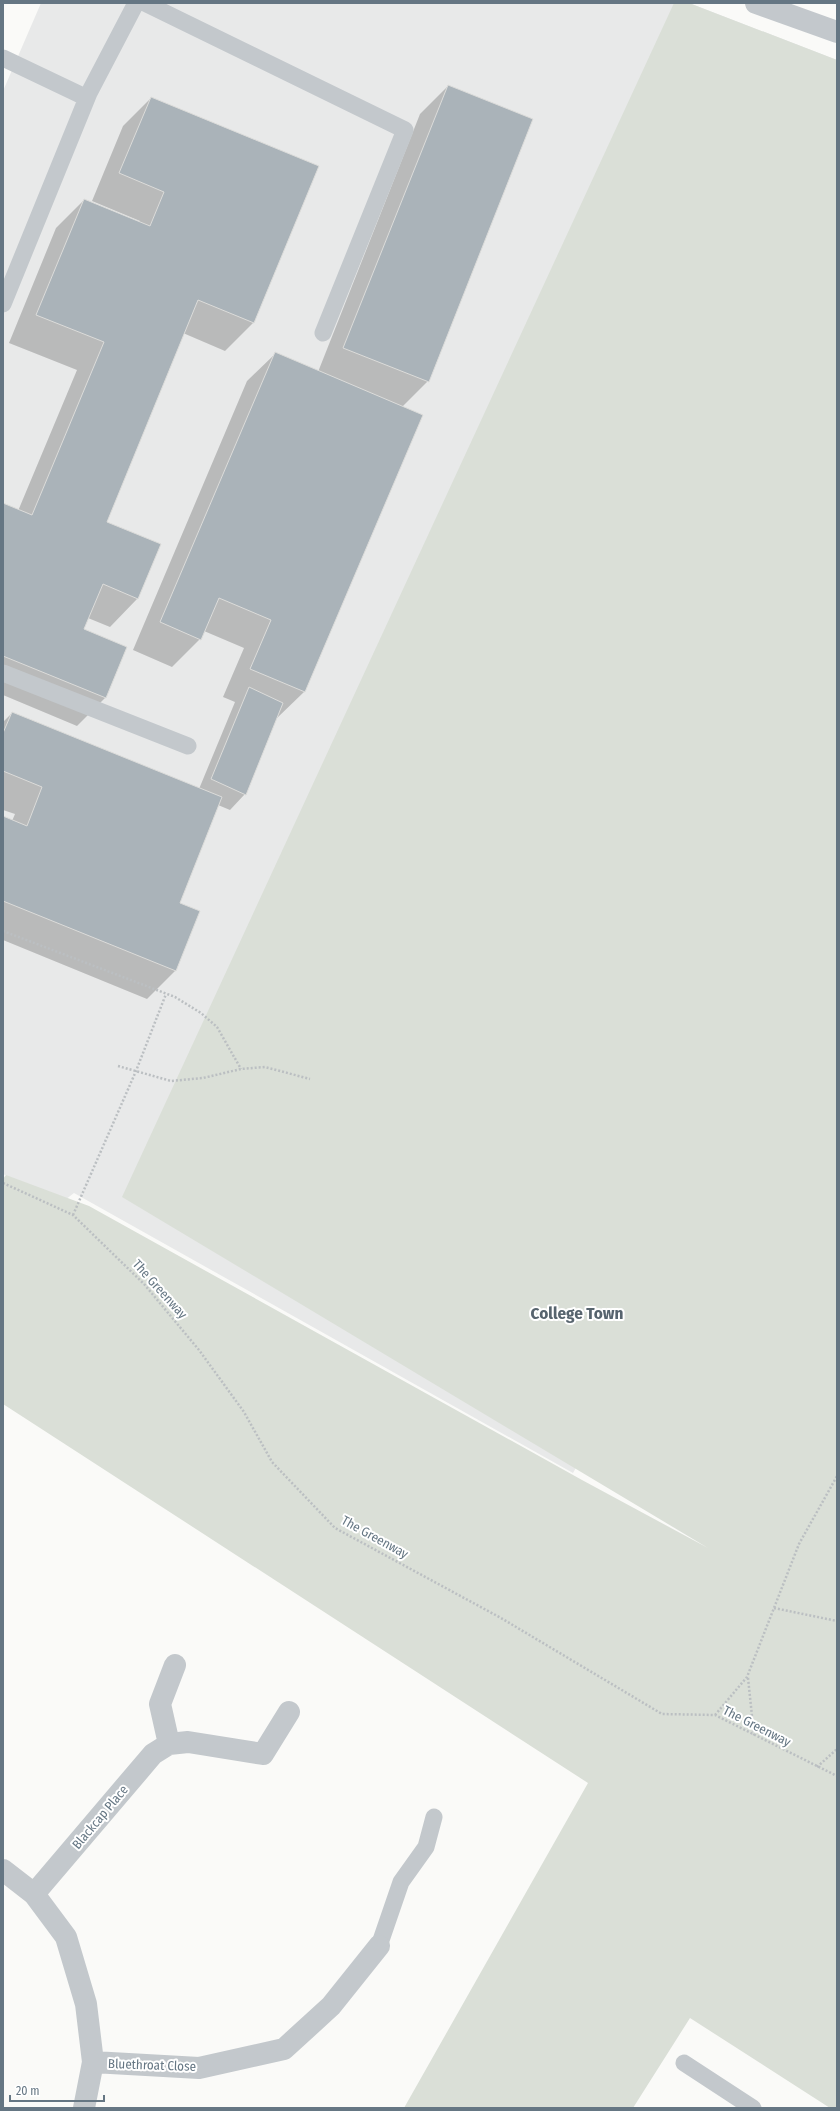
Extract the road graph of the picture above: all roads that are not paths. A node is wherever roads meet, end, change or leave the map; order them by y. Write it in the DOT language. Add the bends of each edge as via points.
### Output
graph roads {
  1 [pos="136,3"];
  2 [pos="145,3"];
  3 [pos="756,3"];
  4 [pos="787,8"];
  5 [pos="837,32"];
  6 [pos="3,58"];
  7 [pos="87,98"];
  8 [pos="3,304"];
  9 [pos="323,333"];
  10 [pos="3,673"];
  11 [pos="188,746"];
  12 [pos="175,1665"];
  13 [pos="290,1712"];
  14 [pos="169,1744"];
  15 [pos="434,1817"];
  16 [pos="3,1870"];
  17 [pos="34,1894"];
  18 [pos="379,1946"];
  19 [pos="93,2062"];
  20 [pos="684,2063"];
  21 [pos="84,2108"];
  22 [pos="753,2108"];
  1 -- 7 [label="lane"];
  2 -- 9 [label="lane" via="405,130"];
  3 -- 4 [label="street"];
  4 -- 5 [label="street"];
  6 -- 7 [label="lane"];
  7 -- 8 [label="lane"];
  10 -- 11 [label="lane"];
  12 -- 14 [label="street" via="160,1704"];
  13 -- 14 [label="street, Blackcap Place" via="263,1754 188,1742"];
  14 -- 17 [label="street, Blackcap Place" via="153,1754"];
  15 -- 18 [label="lane" via="426,1847 401,1882"];
  16 -- 17 [label="street"];
  17 -- 19 [label="street" via="66,1937 86,2004"];
  18 -- 19 [label="street, Bluethroat Close" via="331,2006 284,2049 199,2068"];
  19 -- 21 [label="street"];
  20 -- 22 [label="lane"];
}
